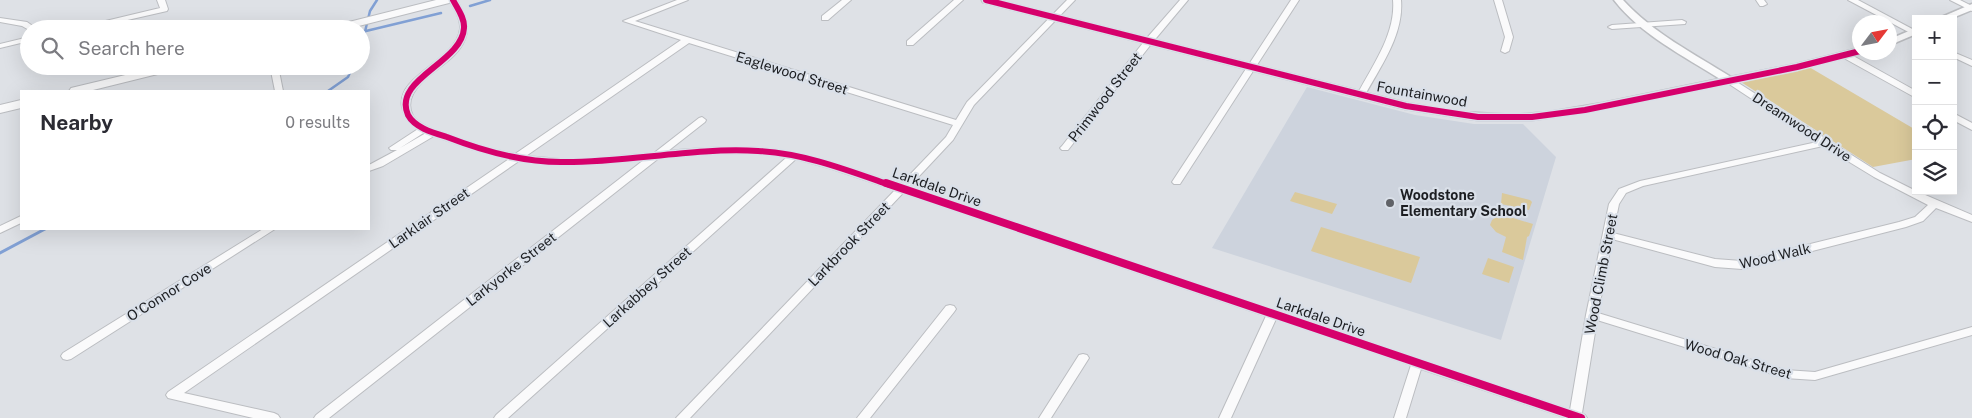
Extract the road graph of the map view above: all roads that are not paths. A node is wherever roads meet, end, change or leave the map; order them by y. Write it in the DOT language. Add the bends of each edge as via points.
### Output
graph roads {
  1 [pos="161,0"];
  2 [pos="451,0"];
  3 [pos="684,0"];
  4 [pos="848,0"];
  5 [pos="959,0"];
  6 [pos="986,0"];
  7 [pos="1071,0"];
  8 [pos="1184,0"];
  9 [pos="1294,0"];
  10 [pos="1397,0"];
  11 [pos="1498,0"];
  12 [pos="1618,0"];
  13 [pos="1852,0"];
  14 [pos="1954,0"];
  15 [pos="1971,8"];
  16 [pos="1952,15"];
  17 [pos="1054,17"];
  18 [pos="824,18"];
  19 [pos="0,20"];
  20 [pos="116,20"];
  21 [pos="369,20"];
  22 [pos="1682,22"];
  23 [pos="20,23"];
  24 [pos="1645,25"];
  25 [pos="1612,27"];
  26 [pos="1912,30"];
  27 [pos="1912,33"];
  28 [pos="1897,39"];
  29 [pos="20,41"];
  30 [pos="686,41"];
  31 [pos="1149,41"];
  32 [pos="910,43"];
  33 [pos="0,46"];
  34 [pos="1505,51"];
  35 [pos="1852,53"];
  36 [pos="1845,55"];
  37 [pos="1957,56"];
  38 [pos="1972,63"];
  39 [pos="1252,68"];
  40 [pos="141,75"];
  41 [pos="276,75"];
  42 [pos="1729,80"];
  43 [pos="78,90"];
  44 [pos="279,90"];
  45 [pos="1912,93"];
  46 [pos="1361,95"];
  47 [pos="20,104"];
  48 [pos="0,110"];
  49 [pos="1957,118"];
  50 [pos="702,120"];
  51 [pos="959,124"];
  52 [pos="1972,127"];
  53 [pos="429,130"];
  54 [pos="1827,142"];
  55 [pos="1065,148"];
  56 [pos="659,155"];
  57 [pos="794,156"];
  58 [pos="517,157"];
  59 [pos="370,168"];
  60 [pos="1178,182"];
  61 [pos="902,189"];
  62 [pos="1935,204"];
  63 [pos="1972,219"];
  64 [pos="20,220"];
  65 [pos="0,230"];
  66 [pos="268,230"];
  67 [pos="1609,235"];
  68 [pos="950,309"];
  69 [pos="1273,314"];
  70 [pos="1592,315"];
  71 [pos="1972,331"];
  72 [pos="67,356"];
  73 [pos="1083,358"];
  74 [pos="1417,363"];
  75 [pos="1577,417"];
  76 [pos="274,418"];
  77 [pos="320,418"];
  78 [pos="500,418"];
  79 [pos="682,418"];
  80 [pos="863,418"];
  81 [pos="1045,418"];
  82 [pos="1225,418"];
  83 [pos="1400,418"];
  1 -- 20 [label="street" via="164,9"];
  2 -- 21 [label="main road"];
  2 -- 53 [label="street, Larkdale Drive" via="464,23 461,41 425,74 407,98 406,108 410,117"];
  3 -- 30 [label="street, Eaglewood Street" via="626,21"];
  4 -- 18 [label="street"];
  5 -- 32 [label="street"];
  6 -- 17 [label="street, Fountainwood"];
  7 -- 17 [label="street, Larkbrook Street"];
  8 -- 31 [label="street, Primwood Street"];
  9 -- 39 [label="street"];
  10 -- 46 [label="street" via="1392,32"];
  11 -- 34 [label="street" via="1509,37"];
  12 -- 24 [label="street, Dreamwood Drive"];
  13 -- 26 [label="street"];
  14 -- 15 [label="street"];
  15 -- 16 [label="street"];
  17 -- 31 [label="street, Fountainwood"];
  17 -- 51 [label="street, Larkbrook Street" via="970,104"];
  19 -- 23 [label="street"];
  22 -- 24 [label="street"];
  24 -- 25 [label="street"];
  24 -- 42 [label="street, Dreamwood Drive"];
  27 -- 28 [label="street"];
  29 -- 33 [label="street"];
  30 -- 51 [label="street, Eaglewood Street"];
  30 -- 58 [label="street, Larklair Street"];
  31 -- 39 [label="street, Fountainwood"];
  31 -- 55 [label="street, Primwood Street"];
  35 -- 36 [label="street, Fountainwood"];
  36 -- 42 [label="street, Fountainwood"];
  36 -- 45 [label="street"];
  37 -- 38 [label="street"];
  39 -- 46 [label="street, Fountainwood"];
  39 -- 60 [label="street"];
  40 -- 43 [label="main road"];
  41 -- 44 [label="street"];
  42 -- 46 [label="street, Fountainwood" via="1549,115 1522,117 1444,113"];
  42 -- 54 [label="street, Dreamwood Drive"];
  47 -- 48 [label="main road"];
  49 -- 52 [label="street"];
  50 -- 56 [label="street, Larkyorke Street"];
  51 -- 61 [label="street, Larkbrook Street"];
  53 -- 58 [label="street, Larkdale Drive" via="477,148"];
  53 -- 59 [label="street"];
  54 -- 62 [label="street, Dreamwood Drive" via="1890,182"];
  54 -- 67 [label="street, Wood Climb Street" via="1630,187 1618,196 1614,204"];
  56 -- 57 [label="street, Larkdale Drive" via="724,150"];
  56 -- 58 [label="street, Larkdale Drive" via="585,162"];
  56 -- 77 [label="street, Larkyorke Street"];
  57 -- 61 [label="street, Larkdale Drive"];
  57 -- 78 [label="street, Larkabbey Street"];
  58 -- 76 [label="street, Larklair Street" via="172,395"];
  61 -- 69 [label="street, Larkdale Drive"];
  61 -- 79 [label="street, Larkbrook Street"];
  62 -- 63 [label="street, Dreamwood Drive"];
  62 -- 67 [label="street, Wood Walk" via="1919,219 1902,225 1742,265 1715,263"];
  64 -- 65 [label="street"];
  66 -- 72 [label="street, O'Connor Cove"];
  67 -- 70 [label="street, Wood Climb Street"];
  68 -- 80 [label="street"];
  69 -- 74 [label="street, Larkdale Drive"];
  69 -- 82 [label="street"];
  70 -- 71 [label="street, Wood Oak Street" via="1785,374 1801,376 1815,376"];
  70 -- 75 [label="street, Wood Climb Street"];
  73 -- 81 [label="street"];
  74 -- 75 [label="street, Larkdale Drive"];
  74 -- 83 [label="street"];
}
